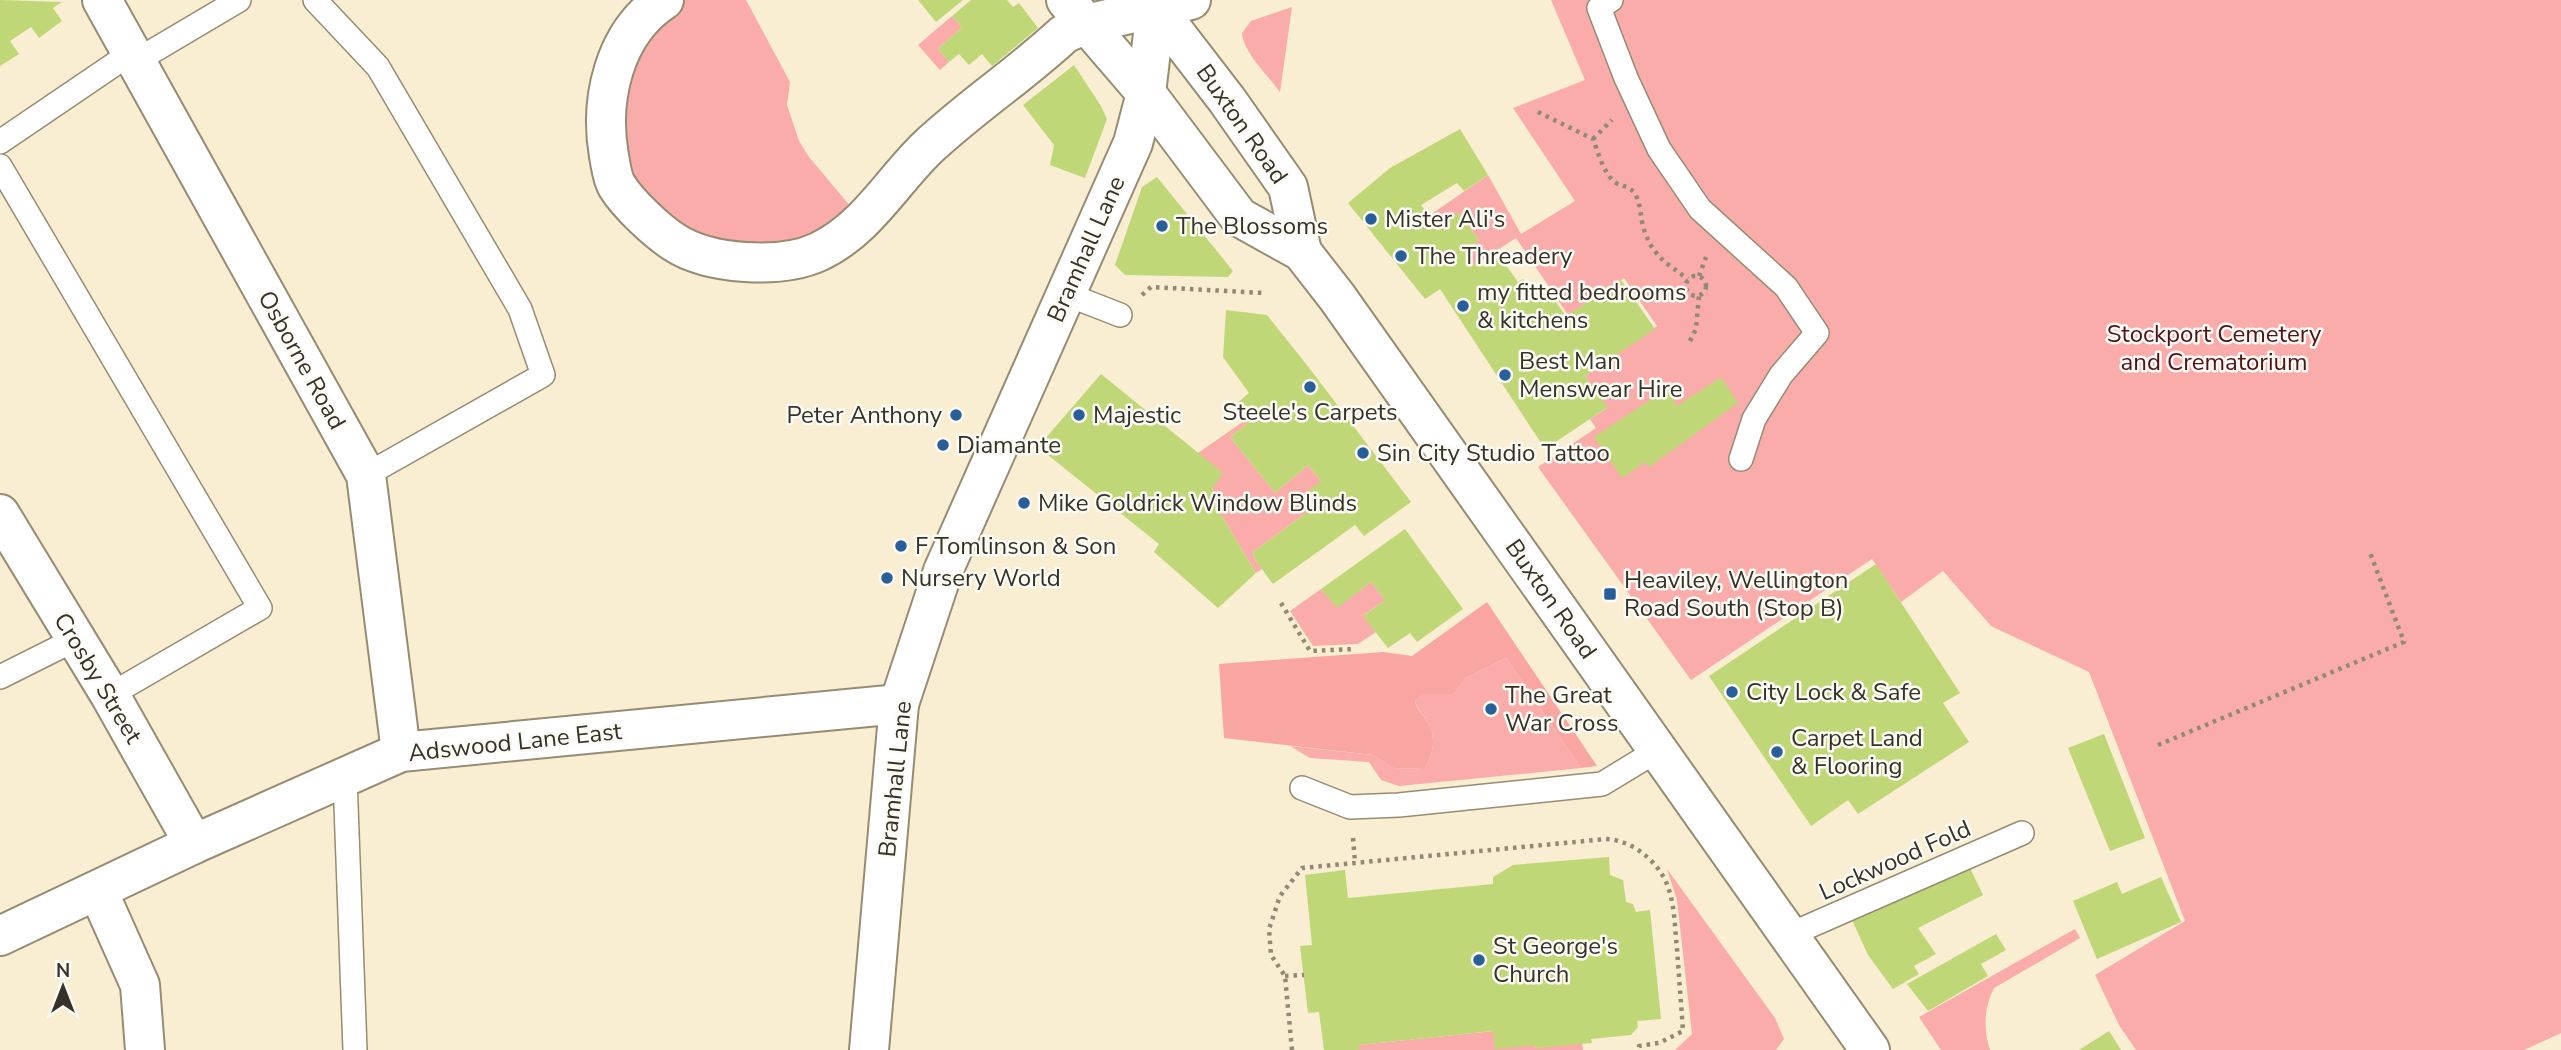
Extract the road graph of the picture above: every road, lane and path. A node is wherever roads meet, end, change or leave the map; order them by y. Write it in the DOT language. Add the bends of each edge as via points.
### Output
graph roads {
  1 [pos="102,0"];
  2 [pos="239,0"];
  3 [pos="315,0"];
  4 [pos="664,0"];
  5 [pos="1611,0"];
  6 [pos="1164,2"];
  7 [pos="1076,12"];
  8 [pos="134,57"];
  9 [pos="1146,93"];
  10 [pos="1538,113"];
  11 [pos="0,142"];
  12 [pos="0,166"];
  13 [pos="1303,252"];
  14 [pos="1689,279"];
  15 [pos="1264,293"];
  16 [pos="1066,294"];
  17 [pos="1699,295"];
  18 [pos="1120,315"];
  19 [pos="1690,341"];
  20 [pos="1741,459"];
  21 [pos="366,475"];
  22 [pos="0,514"];
  23 [pos="2369,550"];
  24 [pos="1281,603"];
  25 [pos="74,640"];
  26 [pos="1355,649"];
  27 [pos="0,677"];
  28 [pos="110,695"];
  29 [pos="899,704"];
  30 [pos="2158,745"];
  31 [pos="1658,750"];
  32 [pos="401,752"];
  33 [pos="345,778"];
  34 [pos="1302,788"];
  35 [pos="2022,833"];
  36 [pos="194,844"];
  37 [pos="98,891"];
  38 [pos="1789,935"];
  39 [pos="0,936"];
  40 [pos="1304,975"];
  41 [pos="1285,976"];
  42 [pos="1866,1049"];
  43 [pos="145,1050"];
  44 [pos="355,1050"];
  45 [pos="869,1050"];
  46 [pos="1292,1050"];
  47 [pos="1640,1050"];
  1 -- 8 [label="main road, Osborne Road"];
  2 -- 8 [label="lane"];
  3 -- 21 [label="lane" via="378,67 520,309 543,375"];
  4 -- 7 [label="main road" via="635,26 612,72 606,108 616,185 674,242 700,254 763,262 817,253 848,235 926,149 1064,34"];
  5 -- 20 [label="lane" via="1599,8 1659,149 1700,209 1786,287 1817,333 1760,408"];
  6 -- 7 [label="main road"];
  6 -- 9 [label="main road, Bramhall Lane"];
  6 -- 13 [label="main road, Buxton Road" via="1288,187"];
  7 -- 9 [label="main road, Buxton Road"];
  8 -- 11 [label="lane"];
  8 -- 21 [label="main road, Osborne Road"];
  9 -- 13 [label="main road, Buxton Road" via="1240,217"];
  9 -- 16 [label="main road, Bramhall Lane" via="1133,142"];
  10 -- 14 [label="path" via="1593,139 1609,174 1634,192 1657,256"];
  12 -- 28 [label="lane" via="260,608"];
  13 -- 31 [label="main road, Buxton Road"];
  14 -- 17 [label="path" via="1688,291"];
  14 -- 17 [label="path" via="1698,275 1706,281 1706,289"];
  15 -- 18 [label="path" via="1151,287"];
  16 -- 18 [label="lane"];
  16 -- 29 [label="main road, Bramhall Lane" via="943,571"];
  17 -- 19 [label="path" via="1696,329"];
  21 -- 32 [label="main road, Osborne Road"];
  22 -- 25 [label="main road, Crosby Street"];
  23 -- 30 [label="path" via="2404,642"];
  24 -- 26 [label="path" via="1310,651"];
  25 -- 27 [label="lane"];
  25 -- 28 [label="main road, Crosby Street"];
  28 -- 36 [label="main road, Crosby Street"];
  29 -- 32 [label="main road, Adswood Lane East"];
  29 -- 45 [label="main road, Bramhall Lane"];
  31 -- 34 [label="lane" via="1602,784 1575,787 1350,807"];
  31 -- 38 [label="main road, Buxton Road"];
  32 -- 33 [label="main road, Adswood Lane East"];
  33 -- 36 [label="main road, Adswood Lane East"];
  33 -- 44 [label="lane"];
  35 -- 38 [label="lane, Lockwood Fold"];
  36 -- 37 [label="main road, Adswood Lane East"];
  37 -- 39 [label="main road, Adswood Lane East"];
  37 -- 43 [label="main road" via="140,985"];
  38 -- 42 [label="main road, Buxton Road"];
  40 -- 41 [label="path"];
  41 -- 46 [label="path"];
  41 -- 47 [label="path" via="1271,955 1269,929 1280,896 1302,868 1620,840 1651,862 1669,887 1674,909 1683,1031 1659,1043 1639,1046"];
}
